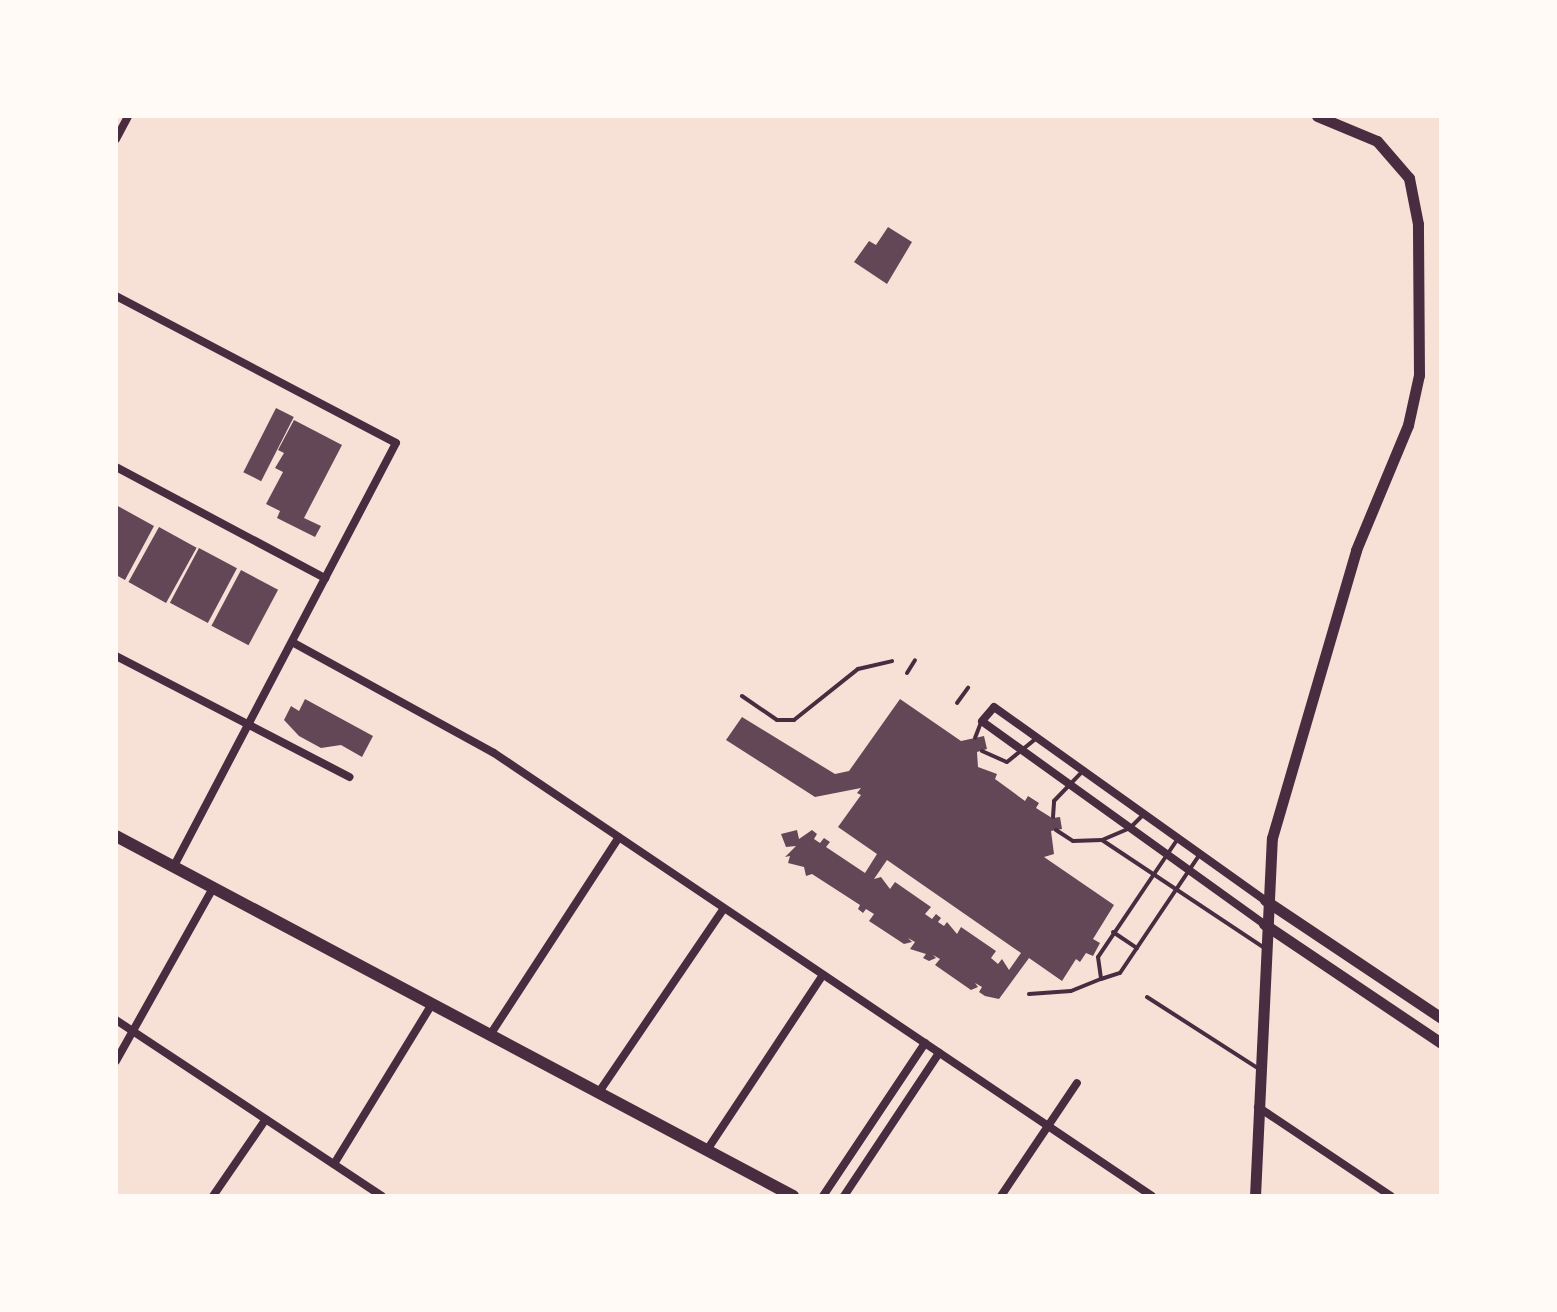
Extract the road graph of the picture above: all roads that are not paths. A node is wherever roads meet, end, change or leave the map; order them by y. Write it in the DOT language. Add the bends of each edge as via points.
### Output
graph roads {
  1 [pos="128,116"];
  2 [pos="1317,116"];
  3 [pos="116,139"];
  4 [pos="116,296"];
  5 [pos="117,471"];
  6 [pos="325,578"];
  7 [pos="292,642"];
  8 [pos="116,656"];
  9 [pos="915,660"];
  10 [pos="892,661"];
  11 [pos="907,673"];
  12 [pos="968,688"];
  13 [pos="742,696"];
  14 [pos="957,703"];
  15 [pos="982,721"];
  16 [pos="248,724"];
  17 [pos="1037,737"];
  18 [pos="975,738"];
  19 [pos="982,751"];
  20 [pos="1025,752"];
  21 [pos="1083,770"];
  22 [pos="349,777"];
  23 [pos="1070,784"];
  24 [pos="1144,814"];
  25 [pos="1053,817"];
  26 [pos="1130,828"];
  27 [pos="1056,830"];
  28 [pos="116,836"];
  29 [pos="619,837"];
  30 [pos="1178,838"];
  31 [pos="1102,840"];
  32 [pos="1167,854"];
  33 [pos="1200,854"];
  34 [pos="173,867"];
  35 [pos="1189,870"];
  36 [pos="1152,872"];
  37 [pos="213,888"];
  38 [pos="1176,888"];
  39 [pos="1265,900"];
  40 [pos="724,908"];
  41 [pos="1264,924"];
  42 [pos="1113,932"];
  43 [pos="1263,947"];
  44 [pos="1137,948"];
  45 [pos="823,975"];
  46 [pos="1101,979"];
  47 [pos="1029,994"];
  48 [pos="1147,997"];
  49 [pos="432,1004"];
  50 [pos="1441,1018"];
  51 [pos="116,1020"];
  52 [pos="135,1032"];
  53 [pos="490,1035"];
  54 [pos="925,1043"];
  55 [pos="1441,1043"];
  56 [pos="939,1053"];
  57 [pos="116,1061"];
  58 [pos="1259,1069"];
  59 [pos="1077,1083"];
  60 [pos="599,1092"];
  61 [pos="1258,1106"];
  62 [pos="266,1119"];
  63 [pos="1048,1127"];
  64 [pos="707,1150"];
  65 [pos="334,1164"];
  66 [pos="774,1192"];
  67 [pos="1147,1195"];
  68 [pos="213,1196"];
  69 [pos="382,1196"];
  70 [pos="793,1196"];
  71 [pos="823,1196"];
  72 [pos="844,1196"];
  73 [pos="1001,1196"];
  74 [pos="1255,1196"];
  75 [pos="1391,1196"];
  1 -- 3 [label="street"];
  2 -- 39 [label="street" via="1377,141 1409,178 1418,224 1420,366 1408,425 1365,521 1282,795"];
  4 -- 6 [label="street" via="396,443"];
  5 -- 6 [label="street"];
  6 -- 7 [label="street"];
  7 -- 16 [label="street"];
  7 -- 29 [label="street" via="463,735"];
  8 -- 16 [label="street"];
  9 -- 11 [label="lane"];
  10 -- 13 [label="lane" via="858,669 794,720 777,720"];
  12 -- 14 [label="lane"];
  15 -- 17 [label="street" via="994,707"];
  15 -- 18 [label="lane"];
  15 -- 20 [label="street"];
  16 -- 22 [label="street"];
  16 -- 34 [label="street"];
  17 -- 20 [label="lane"];
  17 -- 21 [label="street"];
  19 -- 20 [label="lane" via="1007,762"];
  20 -- 23 [label="street"];
  21 -- 23 [label="lane"];
  21 -- 24 [label="street"];
  23 -- 25 [label="lane" via="1054,801"];
  23 -- 26 [label="street"];
  24 -- 26 [label="lane"];
  24 -- 30 [label="street"];
  26 -- 31 [label="lane"];
  26 -- 32 [label="street"];
  27 -- 31 [label="lane" via="1073,841"];
  28 -- 34 [label="main road"];
  29 -- 40 [label="street"];
  29 -- 53 [label="street"];
  30 -- 32 [label="lane"];
  30 -- 33 [label="street"];
  31 -- 36 [label="lane"];
  32 -- 35 [label="street"];
  32 -- 36 [label="lane"];
  33 -- 35 [label="lane"];
  33 -- 39 [label="street"];
  34 -- 37 [label="main road"];
  35 -- 38 [label="lane"];
  35 -- 41 [label="street"];
  36 -- 38 [label="lane"];
  36 -- 42 [label="lane"];
  37 -- 49 [label="main road"];
  37 -- 52 [label="street"];
  38 -- 43 [label="lane"];
  38 -- 44 [label="lane"];
  39 -- 41 [label="street"];
  39 -- 50 [label="street"];
  40 -- 45 [label="street"];
  40 -- 60 [label="street"];
  41 -- 43 [label="street"];
  41 -- 55 [label="street"];
  42 -- 44 [label="lane"];
  42 -- 46 [label="lane" via="1098,957"];
  43 -- 58 [label="street"];
  44 -- 46 [label="lane" via="1120,973"];
  45 -- 54 [label="street"];
  45 -- 64 [label="street"];
  46 -- 47 [label="lane" via="1071,991"];
  48 -- 58 [label="lane"];
  49 -- 53 [label="main road"];
  49 -- 65 [label="street"];
  51 -- 52 [label="street"];
  52 -- 57 [label="street"];
  52 -- 62 [label="street"];
  53 -- 60 [label="main road"];
  54 -- 56 [label="street"];
  54 -- 71 [label="street"];
  56 -- 63 [label="street"];
  56 -- 72 [label="street"];
  58 -- 61 [label="street"];
  59 -- 63 [label="street"];
  60 -- 64 [label="main road"];
  61 -- 74 [label="street"];
  61 -- 75 [label="street"];
  62 -- 65 [label="street"];
  62 -- 68 [label="street"];
  63 -- 67 [label="street"];
  63 -- 73 [label="street"];
  64 -- 66 [label="main road"];
  65 -- 69 [label="street"];
  66 -- 70 [label="main road"];
}
